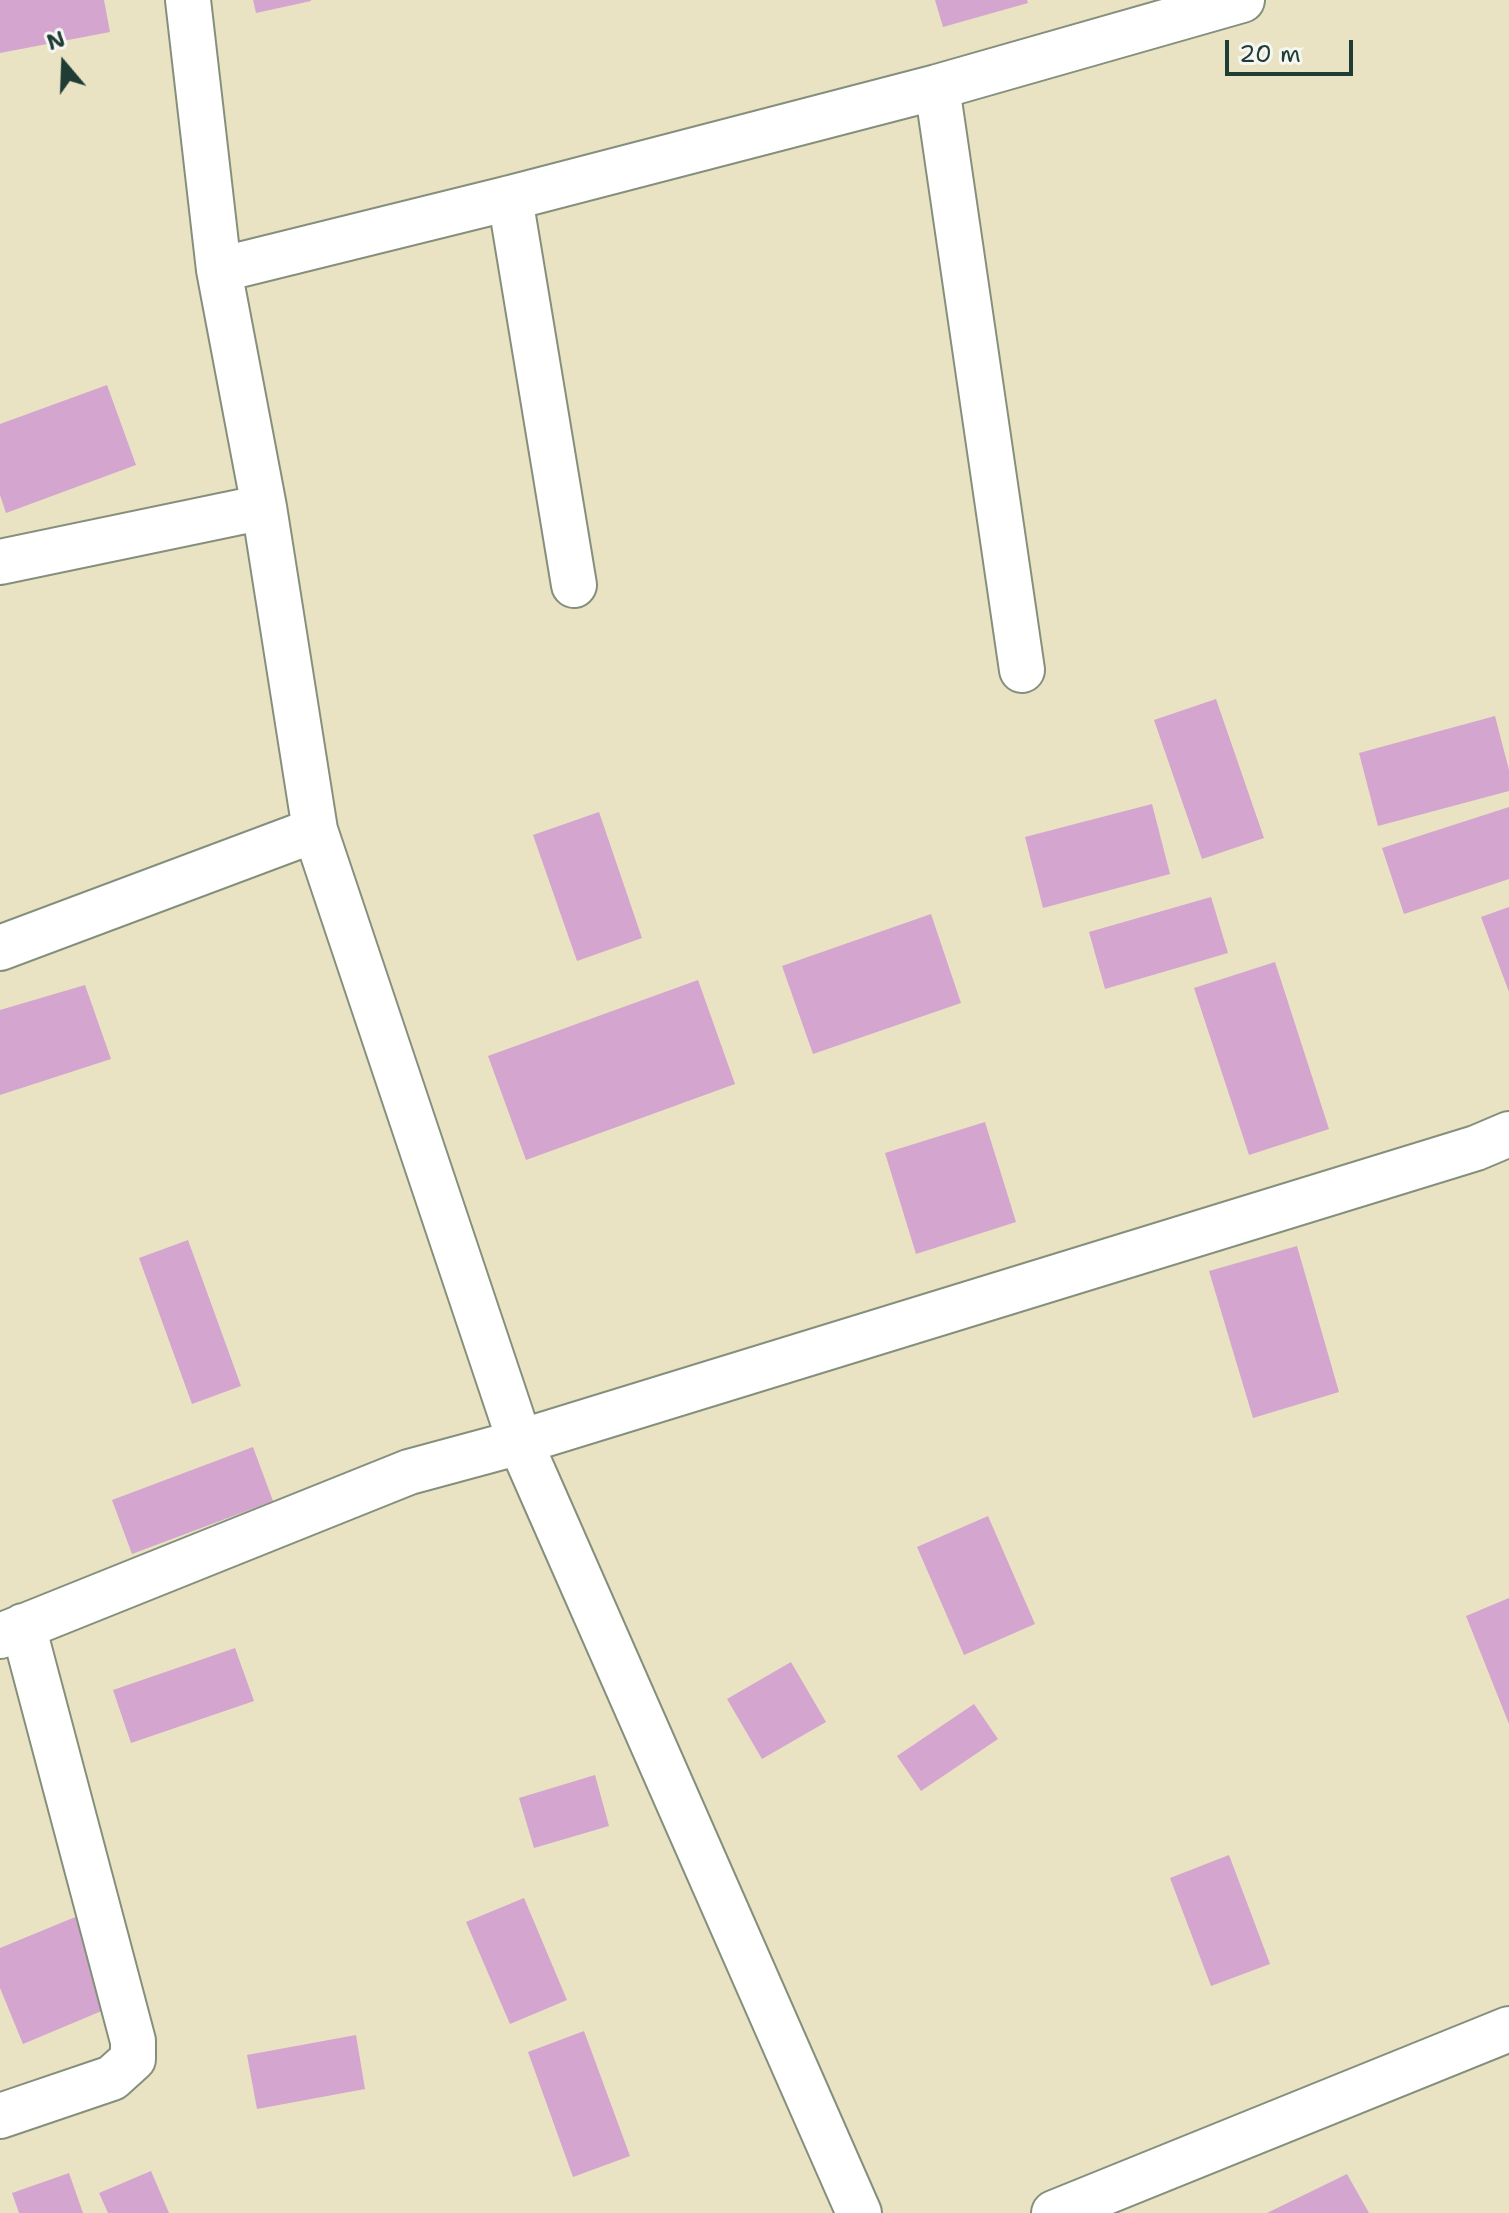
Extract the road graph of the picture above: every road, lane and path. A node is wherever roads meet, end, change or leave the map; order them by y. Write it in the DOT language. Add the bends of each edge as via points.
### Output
graph roads {
  1 [pos="188,0"];
  2 [pos="1242,0"];
  3 [pos="937,87"];
  4 [pos="510,198"];
  5 [pos="219,270"];
  6 [pos="264,507"];
  7 [pos="0,562"];
  8 [pos="574,585"];
  9 [pos="1022,670"];
  10 [pos="315,830"];
  11 [pos="0,948"];
  12 [pos="1509,1134"];
  13 [pos="520,1442"];
  14 [pos="12,1631"];
  15 [pos="1509,2029"];
  16 [pos="0,2116"];
  17 [pos="859,2213"];
  18 [pos="1054,2213"];
  1 -- 5 [label="street"];
  2 -- 3 [label="street"];
  3 -- 4 [label="street"];
  3 -- 9 [label="street"];
  4 -- 5 [label="street"];
  4 -- 8 [label="street"];
  5 -- 6 [label="street"];
  6 -- 7 [label="street"];
  6 -- 10 [label="street"];
  10 -- 11 [label="street"];
  10 -- 13 [label="street"];
  12 -- 13 [label="street"];
  13 -- 14 [label="street" via="409,1472"];
  13 -- 17 [label="street"];
  14 -- 16 [label="street" via="133,2041 133,2059 112,2078"];
  15 -- 18 [label="street"];
}
